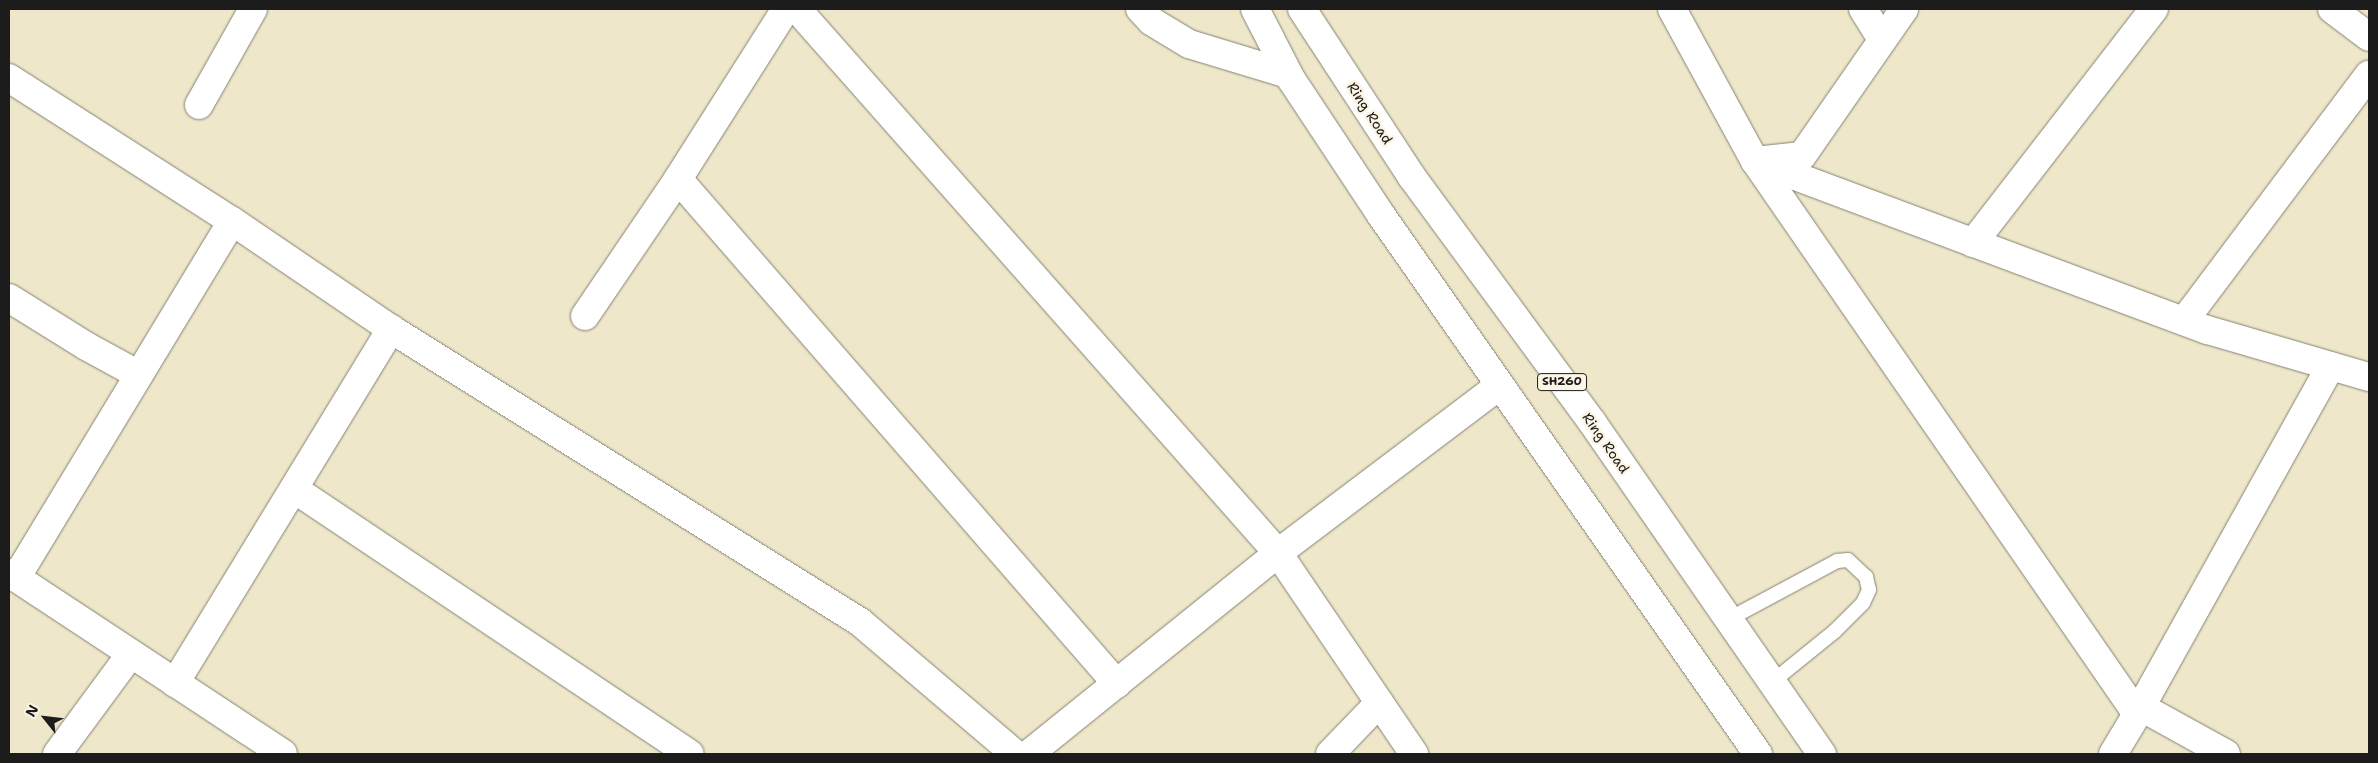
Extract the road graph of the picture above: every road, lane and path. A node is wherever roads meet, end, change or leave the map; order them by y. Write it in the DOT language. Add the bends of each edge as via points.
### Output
graph roads {
  1 [pos="253,9"];
  2 [pos="786,9"];
  3 [pos="797,9"];
  4 [pos="1140,9"];
  5 [pos="1255,9"];
  6 [pos="1302,9"];
  7 [pos="1672,9"];
  8 [pos="1863,9"];
  9 [pos="1904,9"];
  10 [pos="2154,9"];
  11 [pos="2332,9"];
  12 [pos="2369,37"];
  13 [pos="1882,40"];
  14 [pos="1288,74"];
  15 [pos="2369,75"];
  16 [pos="9,78"];
  17 [pos="199,105"];
  18 [pos="1755,161"];
  19 [pos="678,179"];
  20 [pos="232,221"];
  21 [pos="1973,242"];
  22 [pos="9,298"];
  23 [pos="585,316"];
  24 [pos="2184,321"];
  25 [pos="391,329"];
  26 [pos="2331,366"];
  27 [pos="139,375"];
  28 [pos="2369,377"];
  29 [pos="1500,385"];
  30 [pos="294,489"];
  31 [pos="1278,553"];
  32 [pos="13,576"];
  33 [pos="1729,619"];
  34 [pos="130,655"];
  35 [pos="1772,682"];
  36 [pos="175,683"];
  37 [pos="1117,684"];
  38 [pos="1379,704"];
  39 [pos="2139,711"];
  40 [pos="57,754"];
  41 [pos="283,754"];
  42 [pos="690,754"];
  43 [pos="1015,754"];
  44 [pos="1030,754"];
  45 [pos="1330,754"];
  46 [pos="1414,754"];
  47 [pos="1758,754"];
  48 [pos="1822,754"];
  49 [pos="2113,754"];
  50 [pos="2226,754"];
  1 -- 17 [label="main road"];
  2 -- 19 [label="main road"];
  3 -- 31 [label="main road"];
  4 -- 14 [label="main road" via="1151,21 1189,44"];
  5 -- 14 [label="main road"];
  6 -- 33 [label="main road, Ring Road / SH260" via="1412,178 1592,422"];
  7 -- 18 [label="main road"];
  8 -- 13 [label="main road"];
  9 -- 13 [label="main road"];
  10 -- 21 [label="main road"];
  11 -- 12 [label="main road"];
  13 -- 18 [label="main road" via="1802,156"];
  14 -- 29 [label="main road" via="1381,215"];
  15 -- 24 [label="main road"];
  16 -- 20 [label="main road"];
  18 -- 21 [label="main road"];
  18 -- 39 [label="main road"];
  19 -- 23 [label="main road"];
  19 -- 37 [label="main road"];
  20 -- 25 [label="main road"];
  20 -- 27 [label="main road"];
  21 -- 24 [label="main road"];
  22 -- 27 [label="main road"];
  24 -- 26 [label="main road"];
  25 -- 30 [label="main road"];
  25 -- 43 [label="main road" via="860,622"];
  26 -- 28 [label="main road"];
  26 -- 39 [label="main road"];
  27 -- 32 [label="main road"];
  29 -- 31 [label="main road"];
  29 -- 47 [label="main road"];
  30 -- 36 [label="main road"];
  30 -- 42 [label="main road"];
  31 -- 37 [label="main road"];
  31 -- 38 [label="main road"];
  32 -- 34 [label="main road"];
  33 -- 35 [label="main road, Ring Road / SH260"];
  33 -- 35 [label="lane" via="1837,561 1848,560 1866,577 1869,590 1863,603"];
  34 -- 36 [label="main road"];
  34 -- 40 [label="main road"];
  35 -- 48 [label="main road, Ring Road / SH260"];
  36 -- 41 [label="main road"];
  37 -- 44 [label="main road"];
  38 -- 45 [label="main road"];
  38 -- 46 [label="main road"];
  39 -- 49 [label="main road"];
  39 -- 50 [label="main road"];
}
